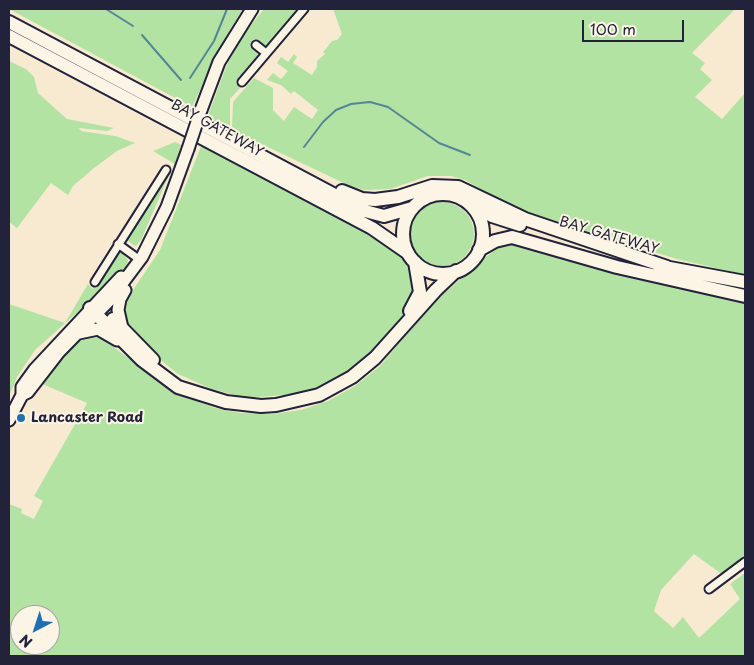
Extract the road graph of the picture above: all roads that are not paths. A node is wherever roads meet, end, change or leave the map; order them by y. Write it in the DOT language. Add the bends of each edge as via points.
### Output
graph roads {
  1 [pos="252,9"];
  2 [pos="304,9"];
  3 [pos="9,22"];
  4 [pos="9,36"];
  5 [pos="256,45"];
  6 [pos="266,53"];
  7 [pos="242,82"];
  8 [pos="276,164"];
  9 [pos="166,170"];
  10 [pos="470,204"];
  11 [pos="412,208"];
  12 [pos="153,236"];
  13 [pos="118,244"];
  14 [pos="479,250"];
  15 [pos="140,257"];
  16 [pos="411,257"];
  17 [pos="666,267"];
  18 [pos="456,271"];
  19 [pos="95,282"];
  20 [pos="745,282"];
  21 [pos="745,296"];
  22 [pos="96,309"];
  23 [pos="122,328"];
  24 [pos="76,334"];
  25 [pos="124,345"];
  26 [pos="383,350"];
  27 [pos="188,389"];
  28 [pos="22,394"];
  29 [pos="9,420"];
  30 [pos="745,562"];
  31 [pos="709,589"];
  1 -- 12 [label="main road, bridge" via="224,54 167,207"];
  2 -- 6 [label="street"];
  3 -- 8 [label="highway, BAY GATEWAY"];
  4 -- 16 [label="highway, BAY GATEWAY" via="372,228"];
  5 -- 6 [label="street"];
  6 -- 7 [label="street"];
  8 -- 11 [label="highway, BAY GATEWAY" via="373,214 390,215"];
  8 -- 17 [label="highway" via="350,195 375,200 398,197 432,186 458,187 525,219"];
  9 -- 13 [label="street"];
  10 -- 11 [label="highway" via="454,195 436,194"];
  10 -- 14 [label="highway" via="482,226"];
  10 -- 17 [label="highway, BAY GATEWAY" via="522,226"];
  11 -- 16 [label="highway" via="403,230"];
  12 -- 15 [label="main road"];
  12 -- 23 [label="main road" via="154,244 149,256 120,300 118,320"];
  13 -- 15 [label="street"];
  13 -- 19 [label="street"];
  14 -- 18 [label="highway" via="470,263"];
  14 -- 21 [label="highway, BAY GATEWAY" via="495,241 512,237 617,267"];
  15 -- 22 [label="main road"];
  16 -- 18 [label="highway" via="430,271"];
  16 -- 26 [label="highway" via="420,283 418,299"];
  17 -- 20 [label="highway, BAY GATEWAY"];
  18 -- 26 [label="highway"];
  22 -- 23 [label="highway"];
  22 -- 24 [label="main road"];
  22 -- 25 [label="highway"];
  22 -- 28 [label="main road" via="35,369 22,387"];
  23 -- 27 [label="highway"];
  24 -- 25 [label="main road" via="98,329"];
  24 -- 28 [label="main road" via="28,392"];
  25 -- 27 [label="highway" via="163,377 178,387"];
  26 -- 27 [label="highway" via="345,382 319,395 291,403 240,404 209,398"];
  28 -- 29 [label="main road"];
  30 -- 31 [label="street"];
}
